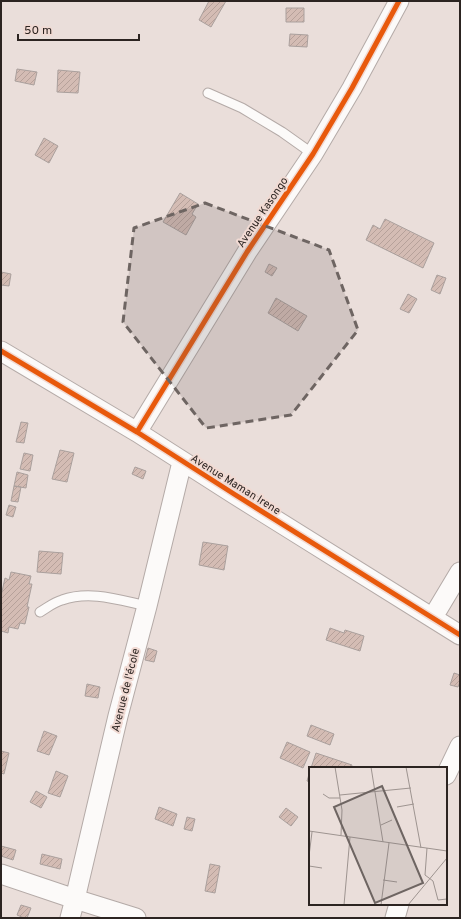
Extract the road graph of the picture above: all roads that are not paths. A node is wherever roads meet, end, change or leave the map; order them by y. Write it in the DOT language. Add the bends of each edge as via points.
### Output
graph roads {
  1 [pos="398,1"];
  2 [pos="208,92"];
  3 [pos="313,154"];
  4 [pos="1,351"];
  5 [pos="137,432"];
  6 [pos="182,462"];
  7 [pos="460,572"];
  8 [pos="147,606"];
  9 [pos="40,612"];
  10 [pos="433,617"];
  11 [pos="460,634"];
  12 [pos="460,746"];
  13 [pos="447,773"];
  14 [pos="1,874"];
  15 [pos="75,899"];
  16 [pos="399,905"];
  17 [pos="70,918"];
  18 [pos="136,918"];
  19 [pos="395,918"];
  1 -- 3 [label="street, Avenue Kasongo" via="352,88"];
  2 -- 3 [label="lane" via="242,108"];
  3 -- 5 [label="street, Avenue Kasongo" via="247,252"];
  4 -- 5 [label="street, Avenue Maman Irene"];
  5 -- 6 [label="street, Avenue Maman Irene"];
  6 -- 8 [label="street, Avenue de l'école"];
  6 -- 10 [label="street, Avenue Maman Irene"];
  7 -- 10 [label="street"];
  8 -- 9 [label="lane" via="90,595 60,600"];
  8 -- 15 [label="street, Avenue de l'école"];
  10 -- 11 [label="street, Avenue Maman Irene"];
  12 -- 13 [label="street"];
  14 -- 15 [label="street"];
  15 -- 17 [label="street, Avenue de l'école"];
  15 -- 18 [label="street"];
  16 -- 19 [label="street"];
}
